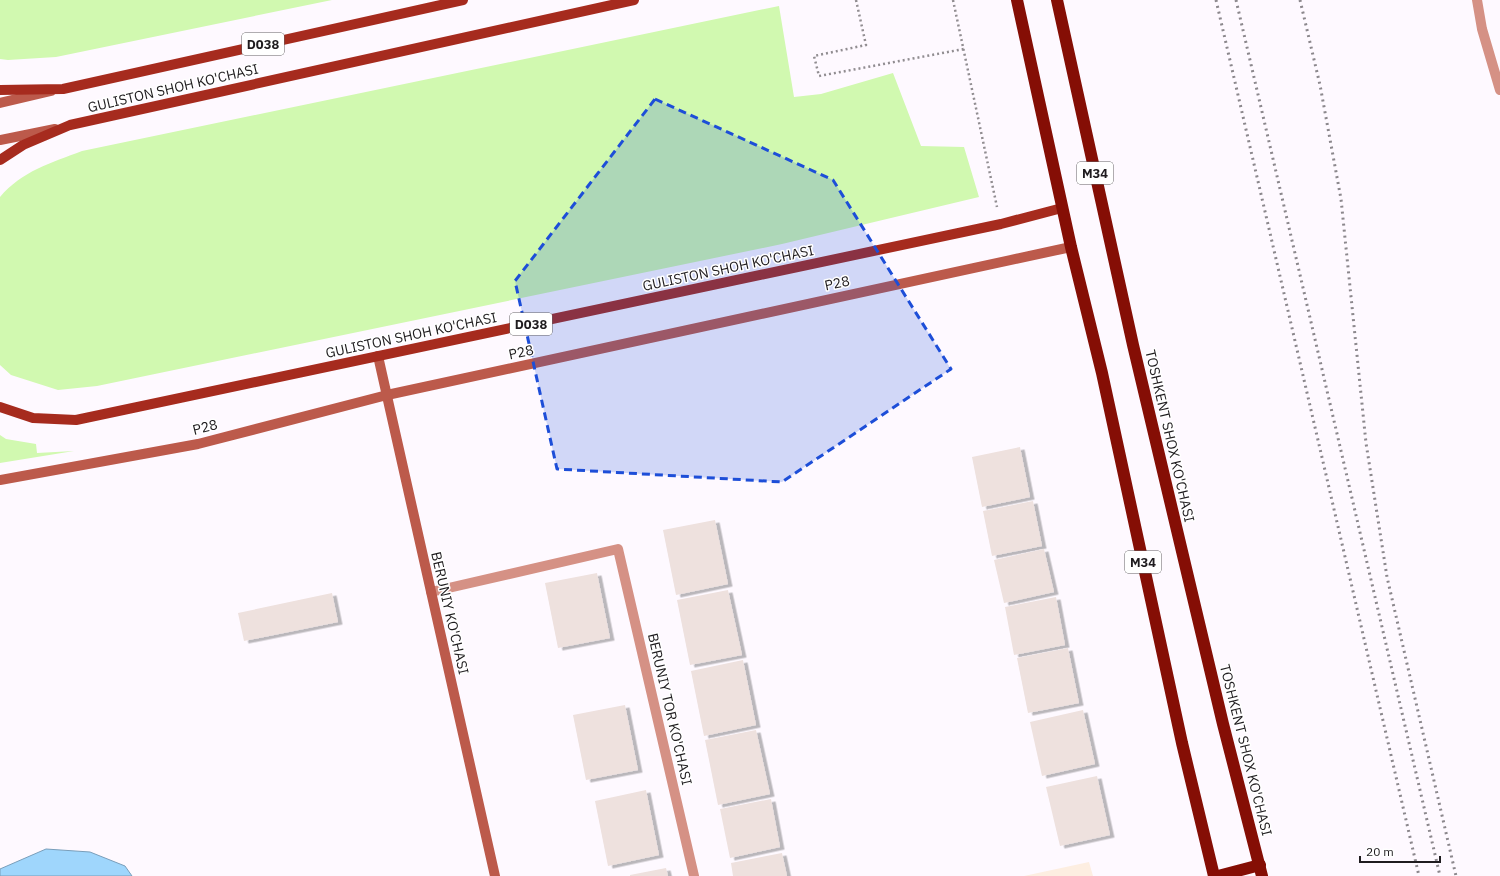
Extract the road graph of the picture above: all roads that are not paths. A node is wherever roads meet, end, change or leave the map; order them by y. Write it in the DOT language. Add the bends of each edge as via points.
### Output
graph roads {
  1 [pos="462,0"];
  2 [pos="634,0"];
  3 [pos="1017,0"];
  4 [pos="1057,0"];
  5 [pos="1477,0"];
  6 [pos="63,89"];
  7 [pos="0,90"];
  8 [pos="1500,90"];
  9 [pos="0,103"];
  10 [pos="70,125"];
  11 [pos="0,140"];
  12 [pos="0,160"];
  13 [pos="1062,208"];
  14 [pos="1071,247"];
  15 [pos="378,356"];
  16 [pos="387,395"];
  17 [pos="0,407"];
  18 [pos="0,480"];
  19 [pos="431,592"];
  20 [pos="1261,870"];
  21 [pos="495,876"];
  22 [pos="694,876"];
  23 [pos="1214,876"];
  24 [pos="1218,876"];
  1 -- 6 [label="main road, GULISTON SHOH KO'CHASI / D038"];
  2 -- 10 [label="main road, GULISTON SHOH KO'CHASI"];
  3 -- 13 [label="highway, M34"];
  4 -- 20 [label="highway, TOSHKENT SHOX KO'CHASI / M34" via="1135,353 1222,724"];
  5 -- 8 [label="street" via="1482,29"];
  6 -- 7 [label="main road, GULISTON SHOH KO'CHASI / D038"];
  6 -- 9 [label="main road, GULISTON SHOH KO'CHASI / D038"];
  10 -- 11 [label="main road, GULISTON SHOH KO'CHASI"];
  10 -- 12 [label="main road, GULISTON SHOH KO'CHASI" via="23,145"];
  13 -- 14 [label="highway, M34"];
  13 -- 15 [label="main road, GULISTON SHOH KO'CHASI / D038" via="1001,224"];
  14 -- 16 [label="main road, Р28"];
  14 -- 23 [label="highway, M34" via="1102,373 1182,743"];
  15 -- 16 [label="main road, BERUNIY KO'CHASI"];
  15 -- 17 [label="main road, GULISTON SHOH KO'CHASI / D038" via="76,420 33,418"];
  16 -- 18 [label="main road, Р28" via="198,444"];
  16 -- 19 [label="main road, BERUNIY KO'CHASI"];
  19 -- 21 [label="main road, BERUNIY KO'CHASI"];
  19 -- 22 [label="street, BERUNIY TOR KO'CHASI" via="618,549"];
  20 -- 24 [label="highway"];
}
